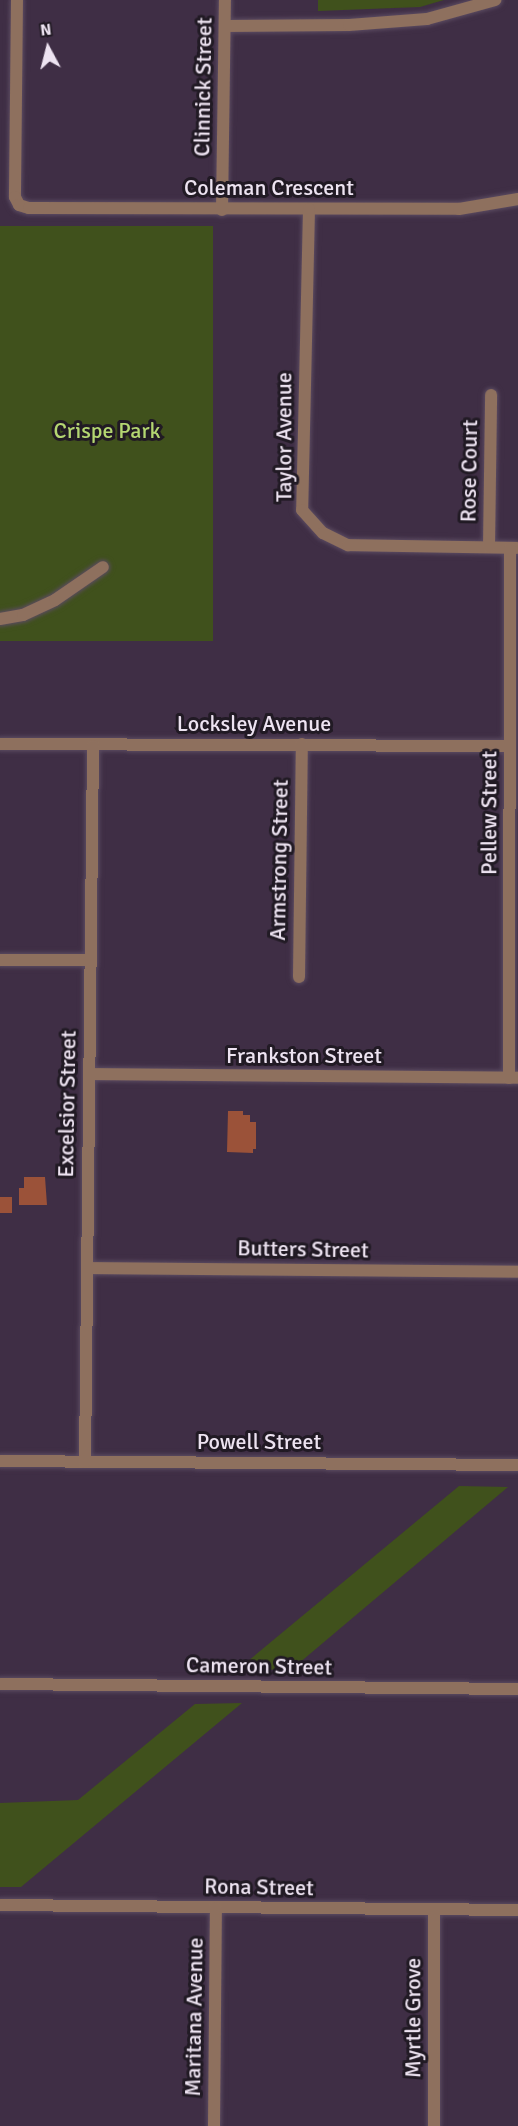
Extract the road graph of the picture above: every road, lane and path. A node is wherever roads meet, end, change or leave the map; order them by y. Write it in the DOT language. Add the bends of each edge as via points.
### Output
graph roads {
  1 [pos="17,0"];
  2 [pos="225,0"];
  3 [pos="495,0"];
  4 [pos="225,26"];
  5 [pos="518,199"];
  6 [pos="309,209"];
  7 [pos="222,210"];
  8 [pos="490,395"];
  9 [pos="489,548"];
  10 [pos="514,548"];
  11 [pos="103,567"];
  12 [pos="0,619"];
  13 [pos="0,744"];
  14 [pos="302,744"];
  15 [pos="93,746"];
  16 [pos="509,746"];
  17 [pos="514,860"];
  18 [pos="0,960"];
  19 [pos="90,960"];
  20 [pos="299,977"];
  21 [pos="89,1074"];
  22 [pos="514,1078"];
  23 [pos="87,1268"];
  24 [pos="518,1272"];
  25 [pos="0,1461"];
  26 [pos="85,1462"];
  27 [pos="518,1465"];
  28 [pos="0,1684"];
  29 [pos="518,1689"];
  30 [pos="0,1905"];
  31 [pos="216,1908"];
  32 [pos="434,1910"];
  33 [pos="518,1910"];
  34 [pos="214,2126"];
  35 [pos="434,2126"];
  1 -- 7 [label="street, Coleman Crescent" via="15,197 19,205"];
  2 -- 4 [label="street, Clinnick Street"];
  3 -- 4 [label="street" via="427,19 349,25"];
  4 -- 7 [label="street, Clinnick Street"];
  5 -- 6 [label="street, Coleman Crescent" via="459,209"];
  6 -- 7 [label="street, Coleman Crescent"];
  6 -- 9 [label="street, Taylor Avenue" via="302,510 322,533 348,545"];
  8 -- 9 [label="street, Rose Court"];
  9 -- 10 [label="street, Taylor Avenue"];
  10 -- 16 [label="street, Pellew Street"];
  11 -- 12 [label="street" via="55,600 23,615"];
  13 -- 15 [label="street, Locksley Avenue"];
  14 -- 15 [label="street, Locksley Avenue"];
  14 -- 16 [label="street, Locksley Avenue"];
  14 -- 20 [label="street, Armstrong Street"];
  15 -- 19 [label="street, Excelsior Street"];
  16 -- 17 [label="street, Pellew Street"];
  17 -- 22 [label="street, Pellew Street"];
  18 -- 19 [label="street"];
  19 -- 21 [label="street, Excelsior Street"];
  21 -- 22 [label="street, Frankston Street"];
  21 -- 23 [label="street, Excelsior Street"];
  23 -- 24 [label="street, Butters Street"];
  23 -- 26 [label="street, Excelsior Street"];
  25 -- 26 [label="street, Powell Street"];
  26 -- 27 [label="street, Powell Street"];
  28 -- 29 [label="street, Cameron Street"];
  30 -- 31 [label="street, Rona Street"];
  31 -- 32 [label="street, Rona Street"];
  31 -- 34 [label="street, Maritana Avenue"];
  32 -- 33 [label="street, Rona Street"];
  32 -- 35 [label="street, Myrtle Grove"];
}
